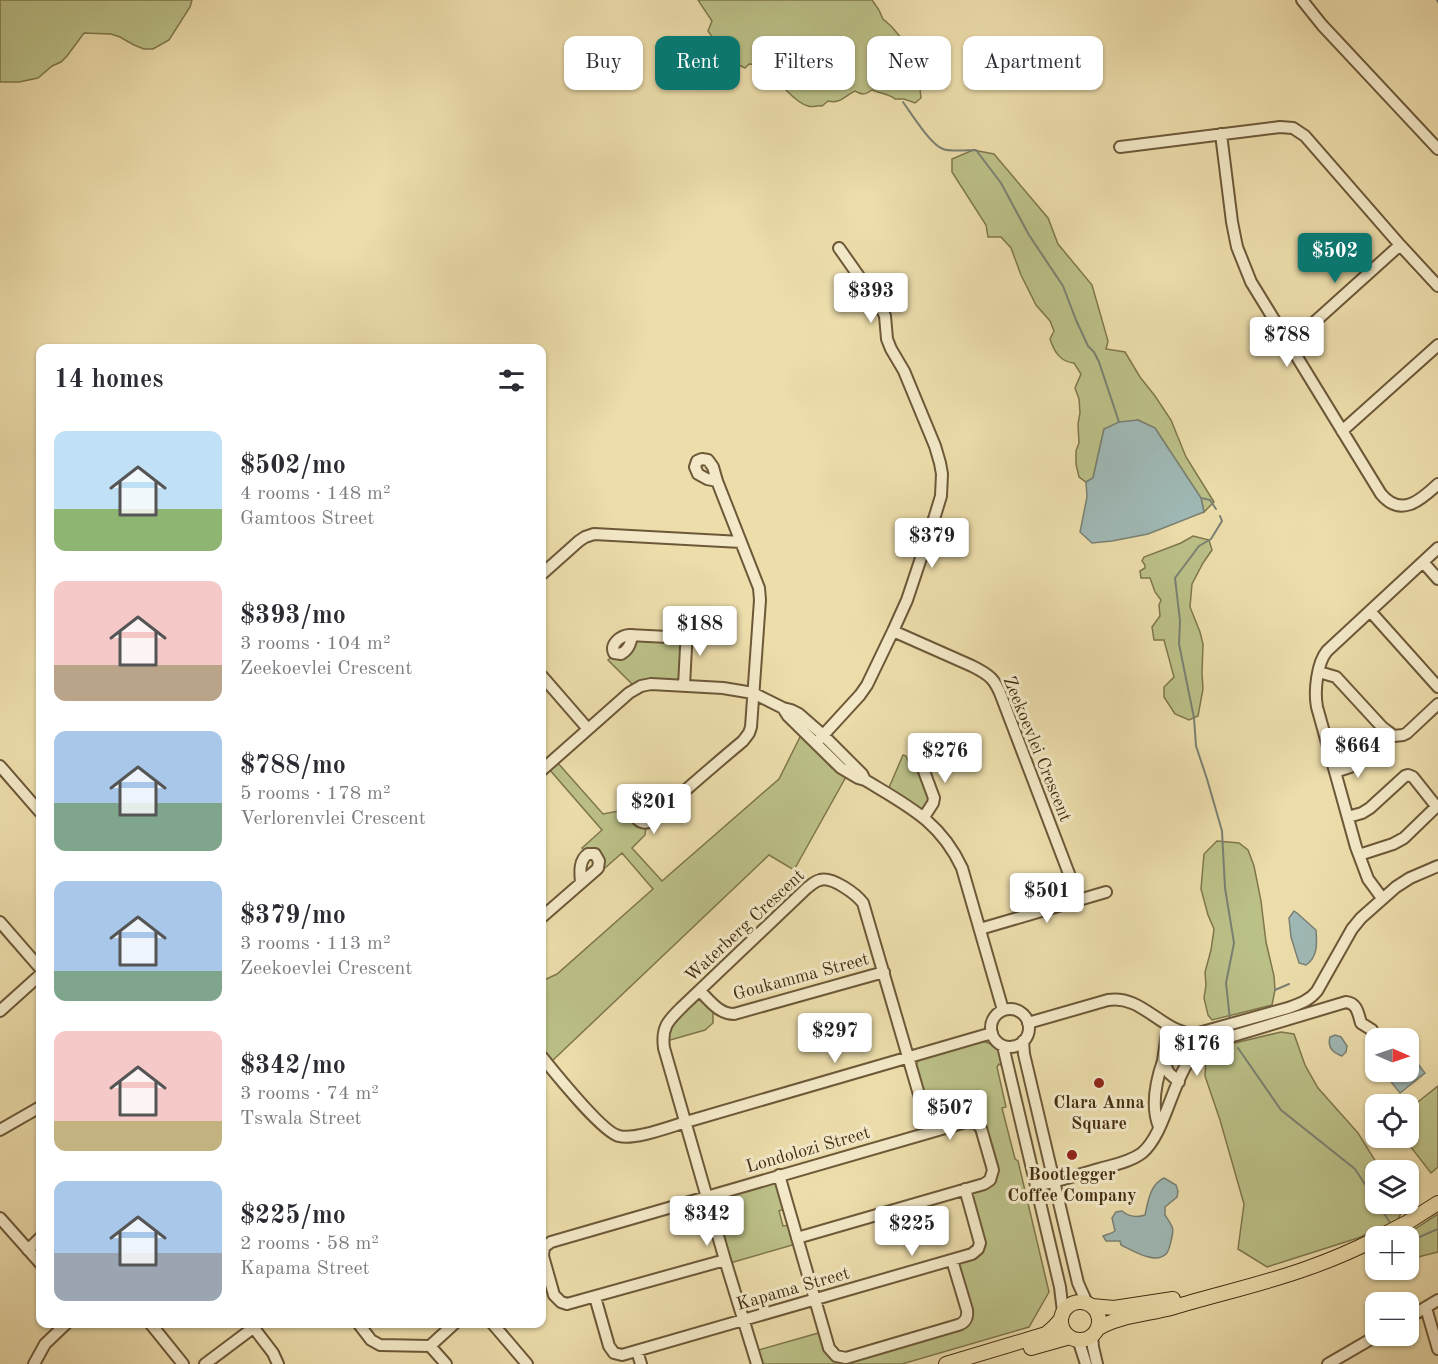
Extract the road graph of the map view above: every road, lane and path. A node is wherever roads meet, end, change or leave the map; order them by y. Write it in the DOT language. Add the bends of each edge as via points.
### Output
graph roads {
  1 [pos="1302,0"];
  2 [pos="1221,134"];
  3 [pos="1120,147"];
  4 [pos="1438,149"];
  5 [pos="1400,245"];
  6 [pos="839,248"];
  7 [pos="1438,285"];
  8 [pos="1289,345"];
  9 [pos="1438,345"];
  10 [pos="1342,431"];
  11 [pos="717,481"];
  12 [pos="1438,484"];
  13 [pos="741,542"];
  14 [pos="1438,548"];
  15 [pos="1423,562"];
  16 [pos="546,570"];
  17 [pos="1438,579"];
  18 [pos="1370,611"];
  19 [pos="893,631"];
  20 [pos="632,635"];
  21 [pos="1319,672"];
  22 [pos="546,681"];
  23 [pos="684,686"];
  24 [pos="1438,687"];
  25 [pos="753,693"];
  26 [pos="1438,704"];
  27 [pos="588,729"];
  28 [pos="820,739"];
  29 [pos="915,747"];
  30 [pos="1364,756"];
  31 [pos="0,766"];
  32 [pos="546,766"];
  33 [pos="1335,772"];
  34 [pos="1437,806"];
  35 [pos="36,807"];
  36 [pos="666,807"];
  37 [pos="924,817"];
  38 [pos="1348,817"];
  39 [pos="1359,855"];
  40 [pos="1438,866"];
  41 [pos="581,882"];
  42 [pos="1106,892"];
  43 [pos="1382,898"];
  44 [pos="1079,900"];
  45 [pos="546,913"];
  46 [pos="0,922"];
  47 [pos="980,929"];
  48 [pos="36,963"];
  49 [pos="884,972"];
  50 [pos="36,979"];
  51 [pos="700,991"];
  52 [pos="1003,1010"];
  53 [pos="0,1011"];
  54 [pos="1028,1023"];
  55 [pos="1168,1026"];
  56 [pos="1369,1028"];
  57 [pos="992,1033"];
  58 [pos="1023,1041"];
  59 [pos="1004,1046"];
  60 [pos="909,1058"];
  61 [pos="1163,1061"];
  62 [pos="546,1063"];
  63 [pos="1179,1082"];
  64 [pos="36,1109"];
  65 [pos="686,1122"];
  66 [pos="1159,1127"];
  67 [pos="0,1130"];
  68 [pos="930,1132"];
  69 [pos="779,1175"];
  70 [pos="1054,1182"];
  71 [pos="1037,1186"];
  72 [pos="965,1189"];
  73 [pos="707,1196"];
  74 [pos="1438,1203"];
  75 [pos="0,1218"];
  76 [pos="1400,1226"];
  77 [pos="797,1238"];
  78 [pos="36,1242"];
  79 [pos="1365,1244"];
  80 [pos="546,1245"];
  81 [pos="28,1250"];
  82 [pos="36,1259"];
  83 [pos="725,1260"];
  84 [pos="952,1260"];
  85 [pos="546,1267"];
  86 [pos="1227,1292"];
  87 [pos="595,1297"];
  88 [pos="815,1300"];
  89 [pos="1438,1300"];
  90 [pos="1089,1305"];
  91 [pos="1426,1308"];
  92 [pos="1419,1312"];
  93 [pos="1062,1316"];
  94 [pos="743,1320"];
  95 [pos="62,1328"];
  96 [pos="154,1328"];
  97 [pos="248,1328"];
  98 [pos="253,1328"];
  99 [pos="362,1328"];
  100 [pos="450,1328"];
  101 [pos="496,1328"];
  102 [pos="1094,1332"];
  103 [pos="1074,1338"];
  104 [pos="1365,1343"];
  105 [pos="430,1346"];
  106 [pos="1438,1349"];
  107 [pos="638,1351"];
  108 [pos="33,1364"];
  109 [pos="183,1364"];
  110 [pos="206,1364"];
  111 [pos="278,1364"];
  112 [pos="446,1364"];
  113 [pos="527,1364"];
  114 [pos="641,1364"];
  115 [pos="757,1364"];
  116 [pos="946,1364"];
  117 [pos="973,1364"];
  118 [pos="1086,1364"];
  119 [pos="1097,1364"];
  120 [pos="1328,1364"];
  1 -- 4 [label="street"];
  2 -- 3 [label="street"];
  2 -- 5 [label="street" via="1280,127 1299,131"];
  2 -- 8 [label="street" via="1237,247 1251,282"];
  5 -- 7 [label="street"];
  5 -- 8 [label="street"];
  6 -- 19 [label="street" via="882,309 886,339 904,371 940,463 941,496"];
  8 -- 10 [label="street"];
  9 -- 10 [label="street"];
  10 -- 12 [label="street" via="1389,502 1411,504"];
  11 -- 13 [label="street"];
  13 -- 16 [label="street" via="594,534 579,541"];
  13 -- 25 [label="street" via="760,592"];
  14 -- 15 [label="street"];
  15 -- 17 [label="street"];
  15 -- 18 [label="street"];
  18 -- 21 [label="street" via="1322,657"];
  18 -- 24 [label="street"];
  19 -- 28 [label="street" via="867,685"];
  19 -- 44 [label="street, Zeekoevlei Crescent" via="994,680"];
  20 -- 23 [label="street" via="687,633"];
  21 -- 26 [label="street" via="1336,677 1394,736 1407,732"];
  21 -- 33 [label="street" via="1317,707"];
  22 -- 27 [label="street"];
  23 -- 25 [label="street"];
  23 -- 27 [label="street" via="641,686"];
  25 -- 28 [label="street" via="799,714"];
  25 -- 36 [label="street" via="751,727 743,741"];
  27 -- 32 [label="street"];
  28 -- 37 [label="street" via="865,780"];
  29 -- 37 [label="street" via="934,798"];
  30 -- 33 [label="street"];
  31 -- 35 [label="street"];
  33 -- 38 [label="street"];
  34 -- 38 [label="street" via="1408,775 1370,808"];
  34 -- 39 [label="street" via="1393,844"];
  37 -- 47 [label="street" via="954,852"];
  38 -- 39 [label="street"];
  39 -- 43 [label="street" via="1368,879"];
  40 -- 43 [label="street" via="1402,882"];
  41 -- 45 [label="street"];
  42 -- 44 [label="street"];
  43 -- 55 [label="street" via="1352,929 1317,991 1306,1001 1200,1033 1184,1033"];
  44 -- 47 [label="street"];
  46 -- 48 [label="street"];
  47 -- 52 [label="street"];
  49 -- 51 [label="street, Goukamma Street" via="734,1014 721,1012"];
  49 -- 51 [label="street, Waterberg Crescent" via="863,903 824,879 807,888"];
  49 -- 60 [label="street, Waterberg Crescent"];
  50 -- 53 [label="street"];
  51 -- 65 [label="street, Waterberg Crescent" via="671,1018 663,1035"];
  52 -- 54 [label="street" via="1016,1011"];
  52 -- 57 [label="street" via="993,1019"];
  54 -- 55 [label="street" via="1119,999 1133,1003"];
  54 -- 58 [label="street"];
  55 -- 61 [label="street"];
  56 -- 63 [label="street" via="1361,1023 1354,1005 1346,1002 1206,1044 1194,1053"];
  57 -- 59 [label="street"];
  57 -- 60 [label="street"];
  58 -- 59 [label="street"];
  58 -- 70 [label="street"];
  59 -- 71 [label="street"];
  60 -- 65 [label="street"];
  60 -- 68 [label="street, Waterberg Crescent"];
  61 -- 63 [label="street"];
  61 -- 66 [label="street" via="1156,1101"];
  62 -- 65 [label="street" via="601,1125 617,1136 639,1135"];
  63 -- 66 [label="street"];
  64 -- 67 [label="street"];
  65 -- 73 [label="street, Waterberg Crescent"];
  66 -- 70 [label="street" via="1147,1148 1133,1159"];
  68 -- 69 [label="street, Londolozi Street"];
  68 -- 72 [label="street, Londolozi Street" via="969,1121 981,1128 992,1174 984,1184"];
  69 -- 73 [label="street, Londolozi Street"];
  69 -- 77 [label="street"];
  70 -- 71 [label="street"];
  70 -- 90 [label="street" via="1078,1283"];
  71 -- 93 [label="street" via="1062,1296"];
  72 -- 77 [label="street, Londolozi Street"];
  72 -- 84 [label="street, Kapama Street" via="979,1246 972,1254"];
  73 -- 80 [label="street, Londolozi Street"];
  73 -- 83 [label="street, Waterberg Crescent"];
  74 -- 76 [label="main road"];
  75 -- 81 [label="street"];
  77 -- 88 [label="street"];
  78 -- 81 [label="street"];
  79 -- 86 [label="main road" via="1308,1268"];
  81 -- 82 [label="street"];
  83 -- 87 [label="street"];
  83 -- 94 [label="street, Waterberg Crescent"];
  84 -- 88 [label="street, Kapama Street"];
  84 -- 88 [label="street" via="967,1310 964,1321 891,1345 846,1358 836,1356 829,1348"];
  85 -- 87 [label="street, Londolozi Street" via="554,1295 563,1304"];
  86 -- 90 [label="main road" via="1114,1308"];
  86 -- 102 [label="main road" via="1109,1322"];
  87 -- 107 [label="street, Kapama Street" via="610,1349 620,1355"];
  88 -- 94 [label="street, Kapama Street"];
  89 -- 91 [label="street"];
  90 -- 93 [label="main road" via="1069,1305"];
  90 -- 102 [label="main road" via="1098,1317"];
  91 -- 92 [label="street"];
  91 -- 106 [label="street"];
  93 -- 103 [label="main road" via="1062,1327"];
  93 -- 116 [label="main road" via="1046,1334"];
  94 -- 107 [label="street, Kapama Street"];
  94 -- 115 [label="street, Waterberg Crescent"];
  95 -- 108 [label="street" via="45,1344"];
  96 -- 109 [label="street"];
  97 -- 110 [label="street"];
  98 -- 111 [label="street"];
  99 -- 105 [label="street" via="380,1345"];
  100 -- 105 [label="street"];
  101 -- 113 [label="street"];
  102 -- 103 [label="main road" via="1088,1338"];
  102 -- 119 [label="street"];
  103 -- 117 [label="main road"];
  103 -- 118 [label="street"];
  104 -- 120 [label="street"];
  105 -- 112 [label="street"];
  107 -- 114 [label="street"];
}
